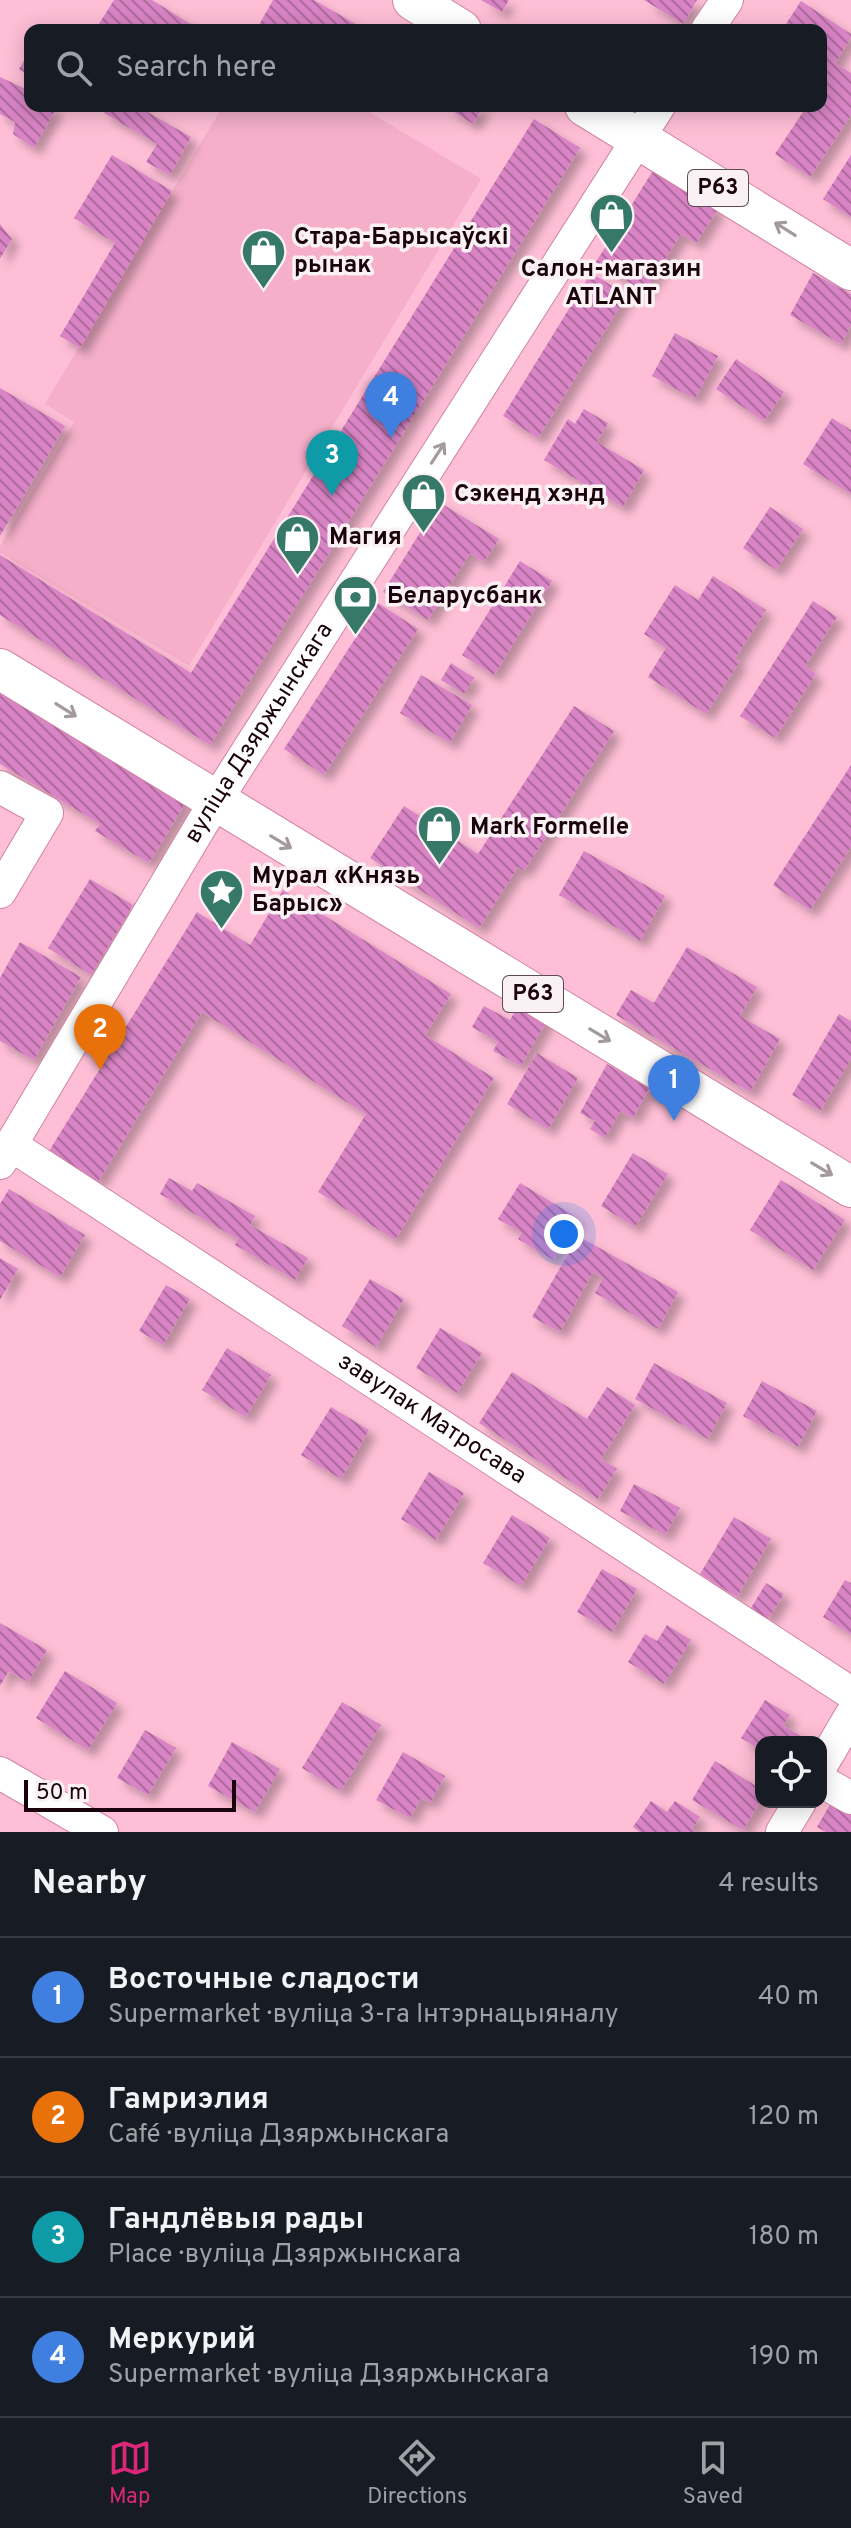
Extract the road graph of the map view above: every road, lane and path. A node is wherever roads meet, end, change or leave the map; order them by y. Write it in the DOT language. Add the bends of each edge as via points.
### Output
graph roads {
  1 [pos="413,0"];
  2 [pos="727,0"];
  3 [pos="451,24"];
  4 [pos="711,24"];
  5 [pos="609,112"];
  6 [pos="649,122"];
  7 [pos="851,270"];
  8 [pos="0,669"];
  9 [pos="0,787"];
  10 [pos="215,802"];
  11 [pos="0,892"];
  12 [pos="5,1154"];
  13 [pos="851,1187"];
  14 [pos="851,1693"];
  15 [pos="851,1715"];
  16 [pos="827,1756"];
  17 [pos="0,1773"];
  18 [pos="827,1784"];
  19 [pos="851,1798"];
  20 [pos="796,1808"];
  21 [pos="102,1832"];
  22 [pos="782,1832"];
  1 -- 3 [label="main road"];
  2 -- 4 [label="street"];
  5 -- 6 [label="main road, Р63"];
  7 -- 6 [label="main road, Р63, one-way"];
  10 -- 6 [label="street, вуліца Дзяржынскага, one-way"];
  8 -- 10 [label="main road, Р63, one-way"];
  9 -- 11 [label="street" via="47,813"];
  10 -- 12 [label="street, вуліца Дзяржынскага"];
  10 -- 13 [label="main road, Р63, one-way"];
  12 -- 14 [label="street, завулак Матросава"];
  15 -- 16 [label="street"];
  17 -- 21 [label="street"];
  18 -- 19 [label="street"];
  20 -- 22 [label="street"];
}
